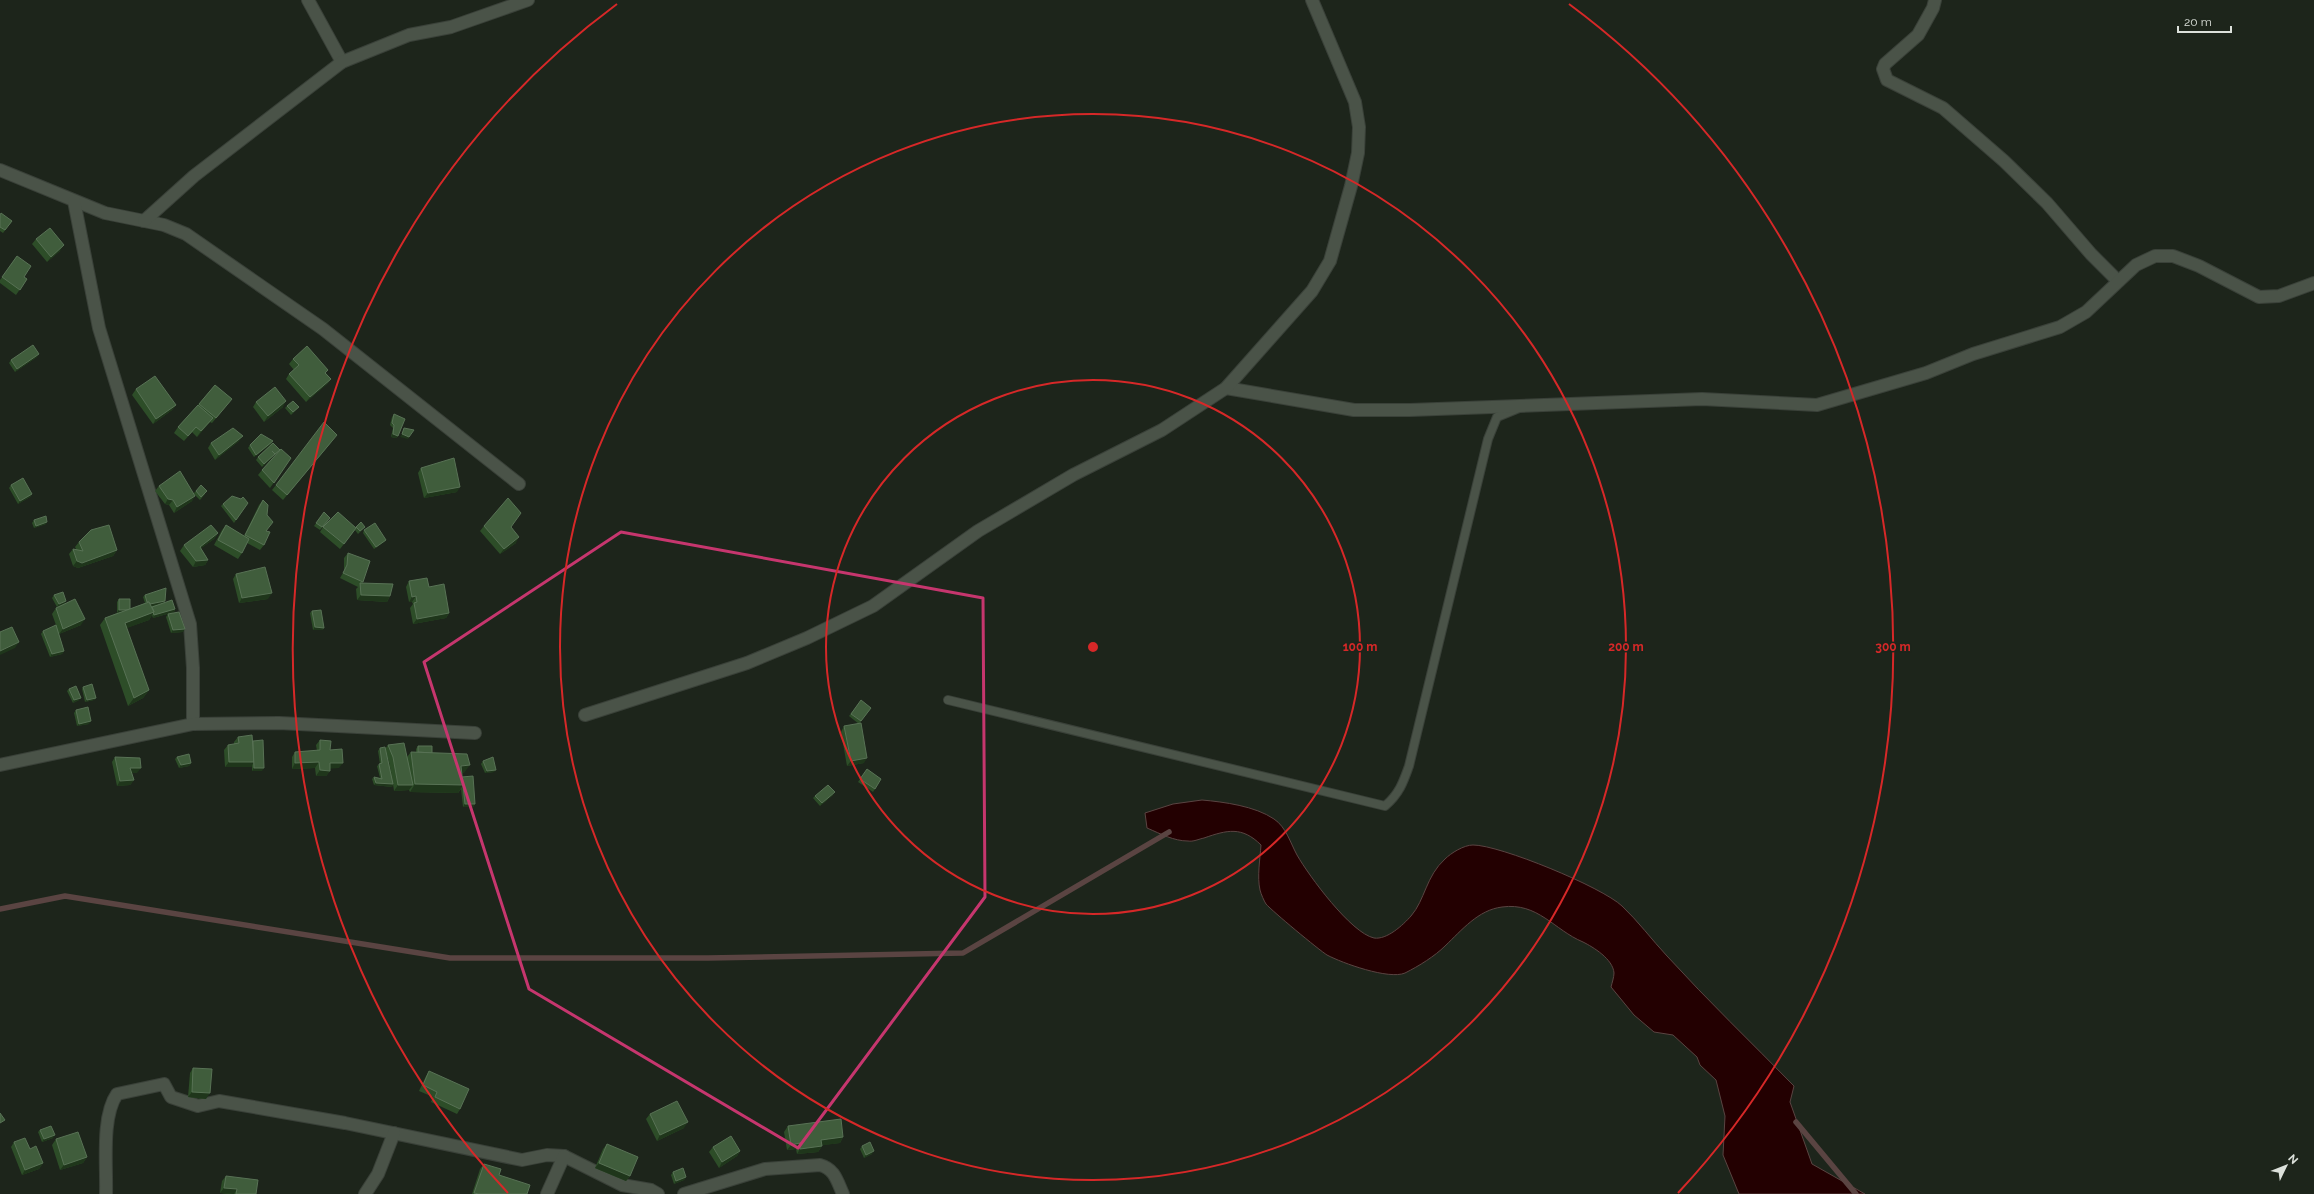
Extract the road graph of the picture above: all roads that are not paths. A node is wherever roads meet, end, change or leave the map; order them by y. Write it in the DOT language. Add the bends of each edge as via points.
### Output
graph roads {
  1 [pos="308,0"];
  2 [pos="528,0"];
  3 [pos="1312,0"];
  4 [pos="1935,0"];
  5 [pos="342,62"];
  6 [pos="0,170"];
  7 [pos="74,201"];
  8 [pos="144,221"];
  9 [pos="2118,281"];
  10 [pos="2314,283"];
  11 [pos="1226,388"];
  12 [pos="1525,406"];
  13 [pos="519,484"];
  14 [pos="948,700"];
  15 [pos="585,715"];
  16 [pos="193,724"];
  17 [pos="475,733"];
  18 [pos="0,765"];
  19 [pos="394,1133"];
  20 [pos="564,1156"];
  21 [pos="106,1194"];
  22 [pos="365,1194"];
  23 [pos="547,1194"];
  24 [pos="658,1194"];
  25 [pos="684,1194"];
  26 [pos="843,1194"];
  1 -- 5 [label="street"];
  2 -- 5 [label="street" via="451,27 409,36"];
  3 -- 11 [label="street" via="1355,102 1359,127 1358,153 1352,186 1330,261 1312,291"];
  4 -- 9 [label="street" via="1918,35 1885,64 1883,69 1886,80 1943,108 2004,161 2047,203"];
  5 -- 8 [label="street" via="194,176"];
  6 -- 7 [label="street"];
  7 -- 8 [label="street" via="105,213"];
  7 -- 16 [label="street" via="99,328 190,624"];
  8 -- 13 [label="street" via="164,225 186,234 323,329"];
  9 -- 10 [label="street" via="2136,266 2155,256 2173,256 2199,266 2259,297 2279,296"];
  9 -- 12 [label="street" via="2086,312 2060,327 1973,354 1926,373 1817,406 1702,399"];
  11 -- 12 [label="street" via="1354,410"];
  11 -- 15 [label="street" via="1162,430 1073,475 978,531 873,606 747,663"];
  12 -- 14 [label="lane" via="1497,417 1488,439 1403,784 1396,797 1385,806"];
  16 -- 17 [label="street" via="279,723"];
  16 -- 18 [label="street"];
  19 -- 20 [label="street" via="522,1160 547,1155"];
  19 -- 21 [label="street" via="219,1101 198,1106 171,1097 164,1084 149,1087 117,1094 112,1102 108,1119"];
  19 -- 22 [label="street" via="378,1174"];
  20 -- 23 [label="street"];
  20 -- 24 [label="street" via="622,1185 651,1190"];
  25 -- 26 [label="street" via="765,1169 820,1165 829,1168 834,1174"];
}
